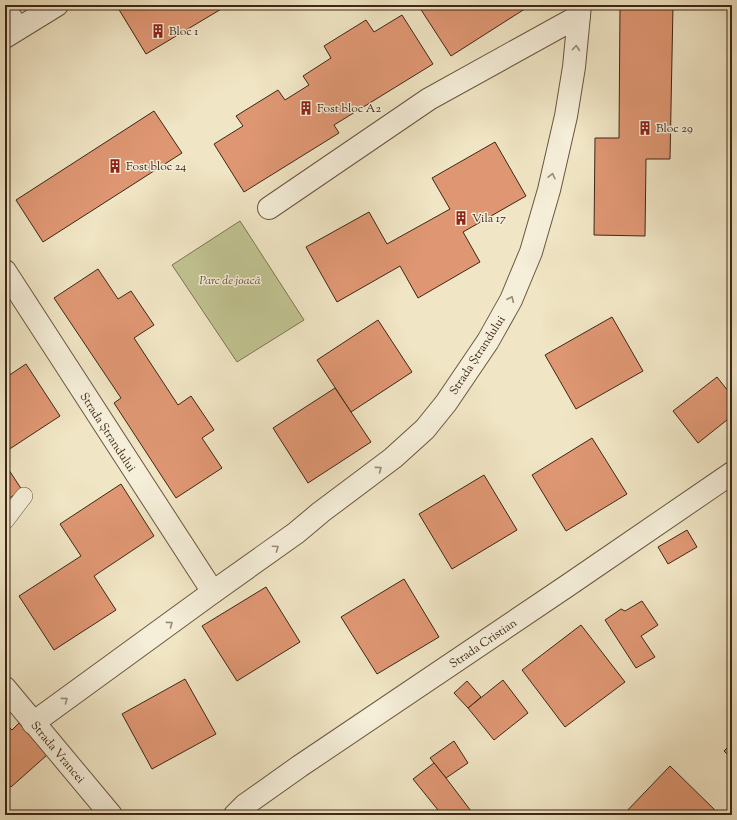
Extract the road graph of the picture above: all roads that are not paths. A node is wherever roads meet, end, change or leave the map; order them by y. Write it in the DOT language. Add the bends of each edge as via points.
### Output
graph roads {
  1 [pos="57,5"];
  2 [pos="5,9"];
  3 [pos="579,11"];
  4 [pos="11,33"];
  5 [pos="269,208"];
  6 [pos="5,271"];
  7 [pos="732,473"];
  8 [pos="24,496"];
  9 [pos="5,521"];
  10 [pos="213,592"];
  11 [pos="5,688"];
  12 [pos="34,723"];
  13 [pos="111,815"];
  14 [pos="235,815"];
  1 -- 4 [label="street"];
  2 -- 4 [label="street"];
  3 -- 5 [label="street, Strada Ștrandului" via="429,99"];
  10 -- 3 [label="street, Strada Ștrandului, one-way" via="296,533 393,458 425,429 488,341 511,300 530,252 549,190 566,116"];
  6 -- 10 [label="street, Strada Ștrandului"];
  7 -- 14 [label="street, Strada Cristian" via="300,766"];
  8 -- 9 [label="lane"];
  12 -- 10 [label="street, Strada Ștrandului, one-way"];
  11 -- 12 [label="street, Strada Vrancei"];
  12 -- 13 [label="street, Strada Vrancei"];
}
